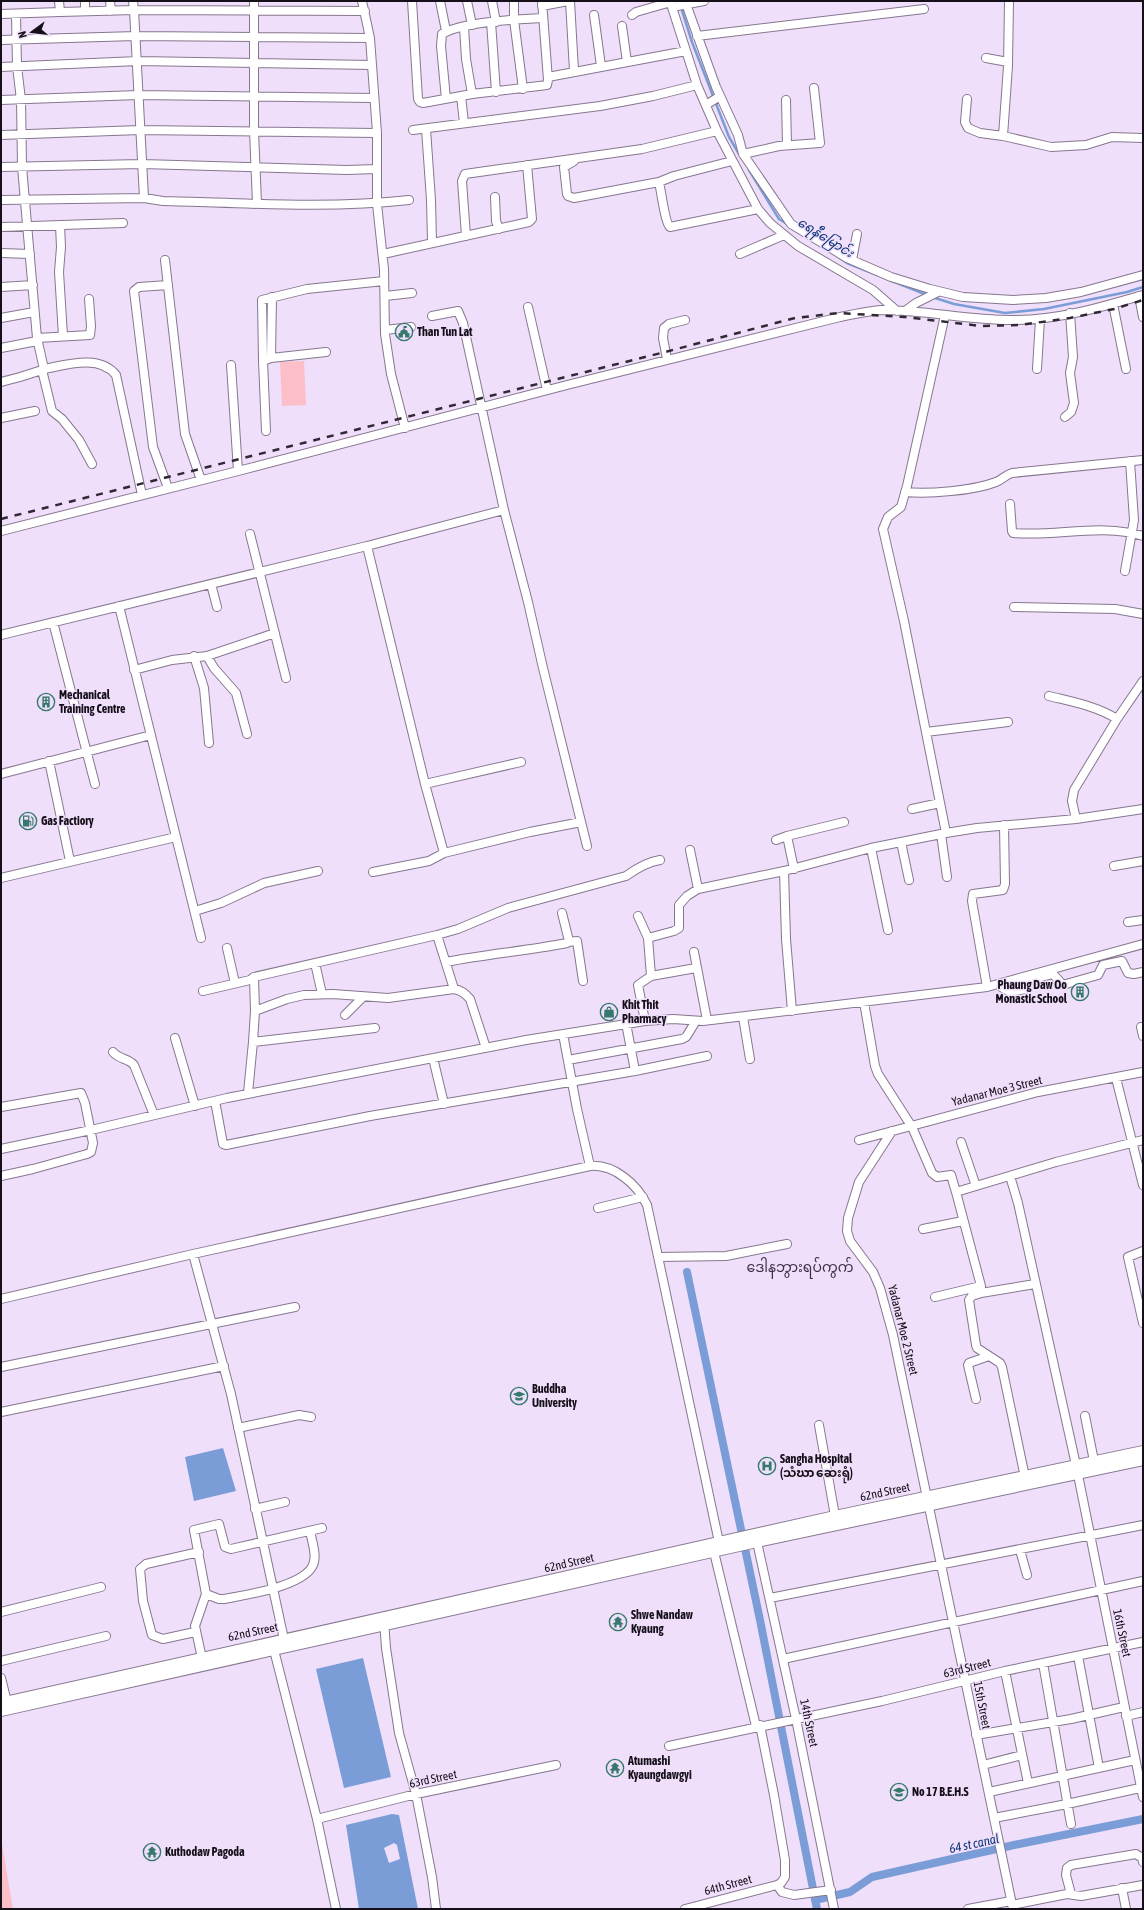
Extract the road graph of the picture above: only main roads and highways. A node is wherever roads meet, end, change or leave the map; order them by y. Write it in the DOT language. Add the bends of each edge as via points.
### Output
graph roads {
  1 [pos="1143,1451"];
  2 [pos="1143,1460"];
  3 [pos="1077,1470"];
  4 [pos="928,1501"];
  5 [pos="753,1540"];
  6 [pos="285,1643"];
  7 [pos="202,1661"];
  8 [pos="118,1681"];
  9 [pos="4,1702"];
  10 [pos="1,1711"];
  1 -- 3 [label="main road, 62nd Street" via="1094,1461"];
  2 -- 3 [label="main road, 62nd Street"];
  3 -- 4 [label="main road, 62nd Street"];
  4 -- 5 [label="main road, 62nd Street"];
  4 -- 5 [label="main road, 62nd Street" via="836,1516"];
  5 -- 6 [label="main road, 62nd Street"];
  6 -- 7 [label="main road, 62nd Street"];
  6 -- 7 [label="main road, 62nd Street" via="274,1650"];
  7 -- 8 [label="main road, 62nd Street"];
  8 -- 9 [label="main road, 62nd Street"];
  8 -- 10 [label="main road, 62nd Street"];
}
